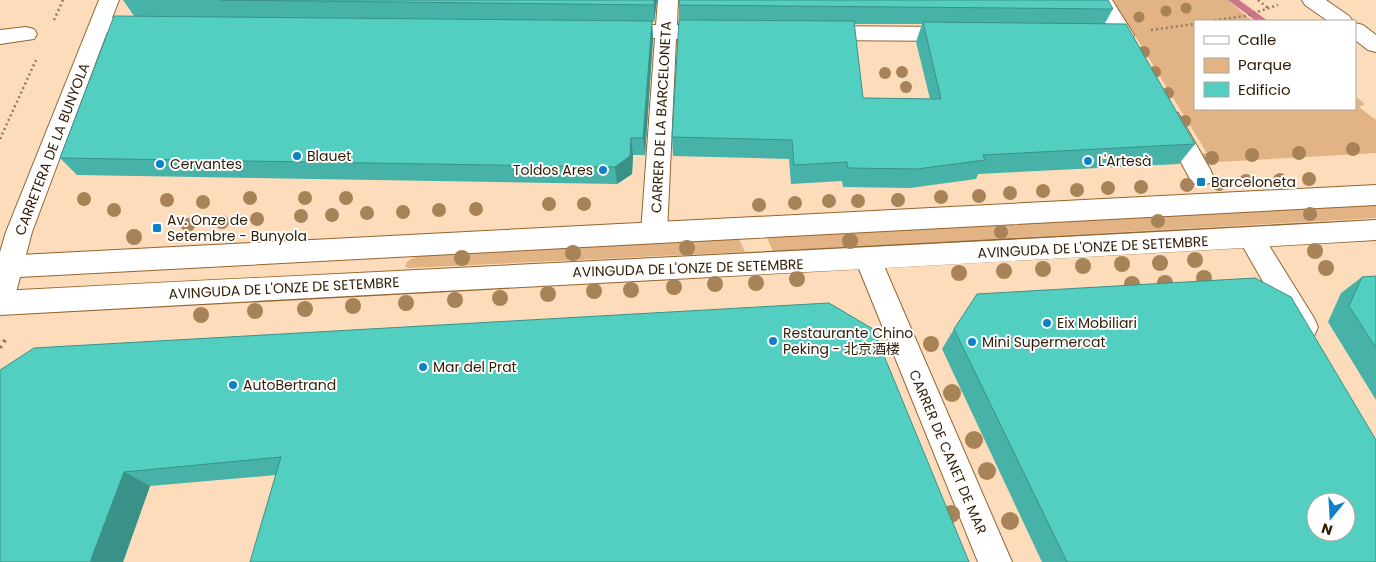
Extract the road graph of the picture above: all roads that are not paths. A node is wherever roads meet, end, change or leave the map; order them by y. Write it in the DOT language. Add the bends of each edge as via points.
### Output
graph roads {
  1 [pos="109,0"];
  2 [pos="668,0"];
  3 [pos="1102,0"];
  4 [pos="1312,0"];
  5 [pos="1341,20"];
  6 [pos="100,25"];
  7 [pos="171,26"];
  8 [pos="590,31"];
  9 [pos="1356,31"];
  10 [pos="666,32"];
  11 [pos="733,32"];
  12 [pos="793,33"];
  13 [pos="26,34"];
  14 [pos="972,34"];
  15 [pos="0,37"];
  16 [pos="1376,45"];
  17 [pos="1135,57"];
  18 [pos="1159,99"];
  19 [pos="1202,176"];
  20 [pos="1376,195"];
  21 [pos="1376,230"];
  22 [pos="654,233"];
  23 [pos="1251,238"];
  24 [pos="868,259"];
  25 [pos="4,267"];
  26 [pos="0,301"];
  27 [pos="1316,346"];
  28 [pos="995,562"];
  1 -- 6 [label="main road, CARRETERA DE LA BUNYOLA"];
  2 -- 10 [label="main road, CARRER DE LA BARCELONETA"];
  3 -- 17 [label="main road" via="1112,35"];
  4 -- 5 [label="main road"];
  6 -- 7 [label="main road"];
  6 -- 25 [label="main road, CARRETERA DE LA BUNYOLA"];
  8 -- 10 [label="main road"];
  9 -- 16 [label="main road"];
  10 -- 11 [label="main road"];
  10 -- 22 [label="main road, CARRER DE LA BARCELONETA"];
  12 -- 14 [label="main road"];
  13 -- 15 [label="main road"];
  18 -- 19 [label="main road"];
  20 -- 22 [label="main road"];
  21 -- 23 [label="main road, AVINGUDA DE L'ONZE DE SETEMBRE"];
  22 -- 25 [label="main road"];
  23 -- 24 [label="main road, AVINGUDA DE L'ONZE DE SETEMBRE"];
  23 -- 27 [label="main road"];
  24 -- 26 [label="main road, AVINGUDA DE L'ONZE DE SETEMBRE"];
  24 -- 28 [label="main road, CARRER DE CANET DE MAR"];
  25 -- 26 [label="main road, CARRETERA DE LA BUNYOLA"];
}
